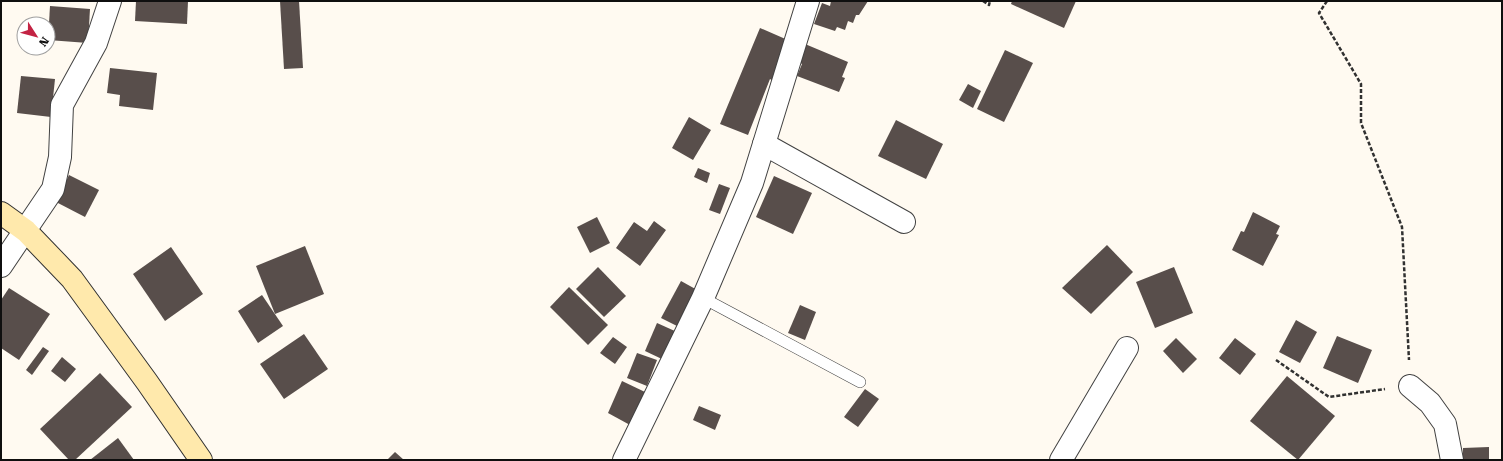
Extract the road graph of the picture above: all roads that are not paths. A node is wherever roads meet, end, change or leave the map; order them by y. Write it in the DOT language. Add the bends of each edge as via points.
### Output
graph roads {
  1 [pos="110,1"];
  2 [pos="808,1"];
  3 [pos="764,144"];
  4 [pos="1,212"];
  5 [pos="904,222"];
  6 [pos="26,231"];
  7 [pos="1,266"];
  8 [pos="703,298"];
  9 [pos="1127,348"];
  10 [pos="860,382"];
  11 [pos="1410,386"];
  12 [pos="200,460"];
  13 [pos="624,460"];
  14 [pos="1061,460"];
  15 [pos="1452,460"];
  1 -- 6 [label="street" via="96,43 62,105 60,157 53,189"];
  2 -- 3 [label="street"];
  3 -- 5 [label="street"];
  3 -- 8 [label="street" via="752,183"];
  4 -- 6 [label="street"];
  6 -- 7 [label="street"];
  6 -- 12 [label="street" via="72,279"];
  8 -- 10 [label="lane"];
  8 -- 13 [label="street"];
  9 -- 14 [label="street"];
  11 -- 15 [label="street" via="1430,404 1445,424"];
}
